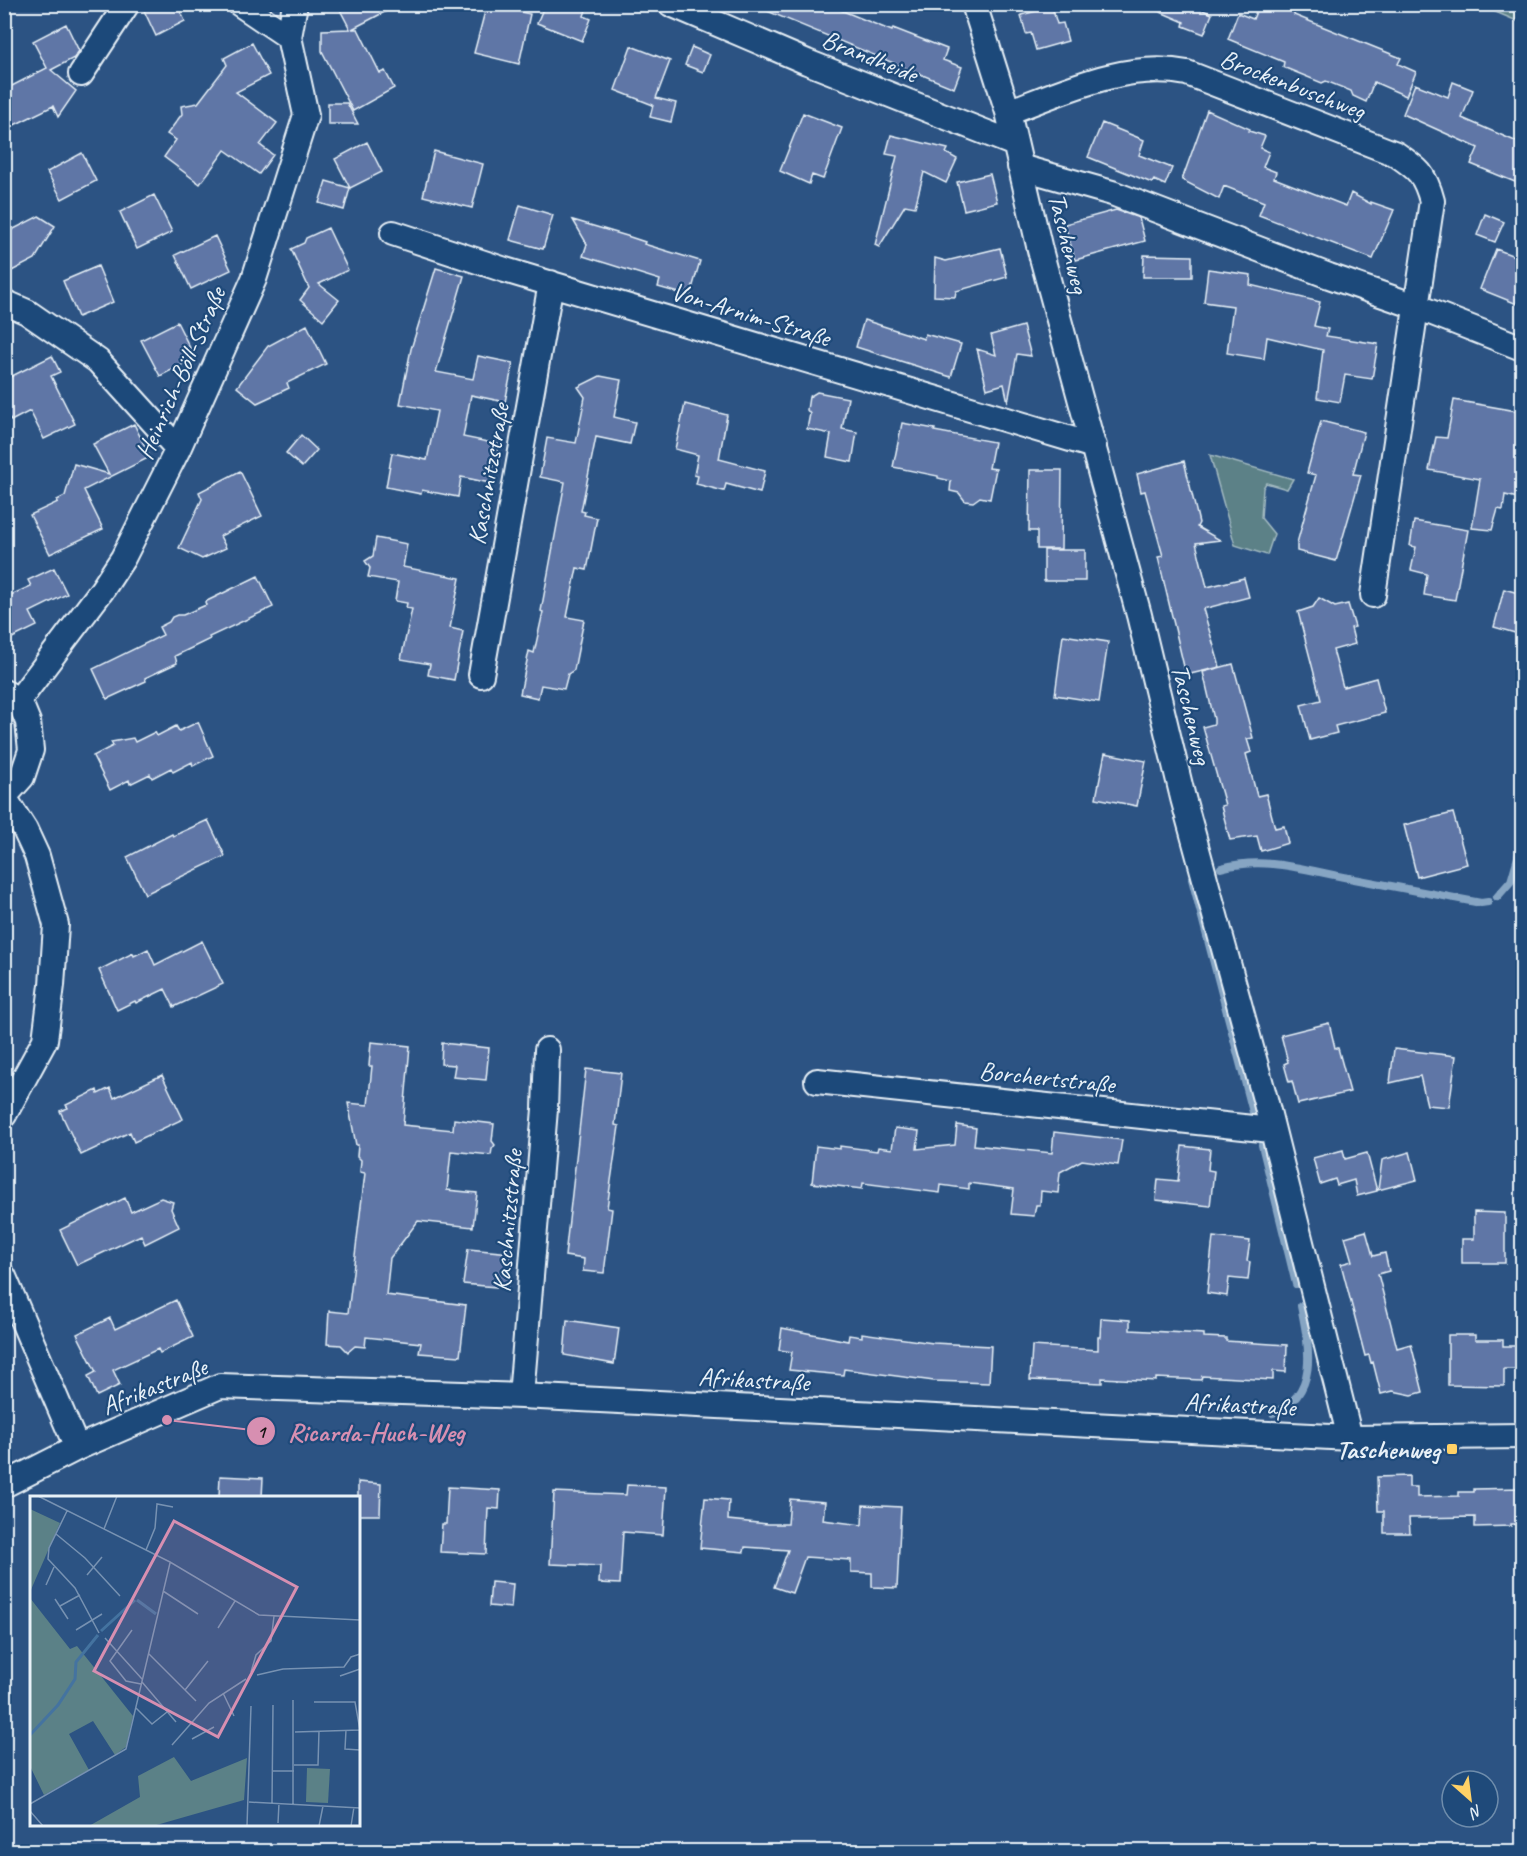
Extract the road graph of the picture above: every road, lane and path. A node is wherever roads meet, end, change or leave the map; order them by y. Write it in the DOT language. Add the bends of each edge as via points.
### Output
graph roads {
  1 [pos="127,4"];
  2 [pos="240,4"];
  3 [pos="295,4"];
  4 [pos="671,4"];
  5 [pos="974,4"];
  6 [pos="289,37"];
  7 [pos="81,74"];
  8 [pos="1008,112"];
  9 [pos="1018,156"];
  10 [pos="393,233"];
  11 [pos="551,283"];
  12 [pos="4,302"];
  13 [pos="1415,306"];
  14 [pos="1522,348"];
  15 [pos="1094,446"];
  16 [pos="178,449"];
  17 [pos="1373,595"];
  18 [pos="481,675"];
  19 [pos="12,696"];
  20 [pos="4,797"];
  21 [pos="547,1050"];
  22 [pos="817,1081"];
  23 [pos="4,1115"];
  24 [pos="1271,1130"];
  25 [pos="4,1277"];
  26 [pos="521,1396"];
  27 [pos="1522,1436"];
  28 [pos="1350,1438"];
  29 [pos="77,1448"];
  30 [pos="4,1485"];
  1 -- 7 [label="street"];
  2 -- 6 [label="street"];
  3 -- 6 [label="street, Heinrich-Böll-Straße"];
  4 -- 9 [label="street, Brandheide"];
  5 -- 8 [label="street, Taschenweg"];
  6 -- 16 [label="street, Heinrich-Böll-Straße" via="306,115 254,279"];
  8 -- 9 [label="street, Taschenweg"];
  8 -- 13 [label="street, Brockenbuschweg" via="1087,82 1166,69 1187,73 1395,154 1423,175 1432,201"];
  9 -- 13 [label="street"];
  9 -- 15 [label="street, Taschenweg"];
  10 -- 11 [label="street, Von-Arnim-Straße"];
  11 -- 15 [label="street, Von-Arnim-Straße"];
  11 -- 18 [label="street, Kaschnitzstraße"];
  12 -- 16 [label="street" via="27,312 98,361"];
  13 -- 14 [label="street"];
  13 -- 17 [label="street, Brockenbuschweg"];
  15 -- 24 [label="street, Taschenweg"];
  16 -- 19 [label="street, Heinrich-Böll-Straße" via="123,558 102,590"];
  19 -- 20 [label="street" via="28,722 30,750 22,777"];
  20 -- 23 [label="street" via="37,856 56,925 45,1040"];
  21 -- 26 [label="street, Kaschnitzstraße"];
  22 -- 24 [label="street, Borchertstraße"];
  24 -- 28 [label="street, Taschenweg"];
  25 -- 29 [label="street"];
  26 -- 28 [label="street, Afrikastraße"];
  26 -- 29 [label="street, Afrikastraße" via="220,1386"];
  27 -- 28 [label="street, Afrikastraße"];
  29 -- 30 [label="street, Afrikastraße"];
}
